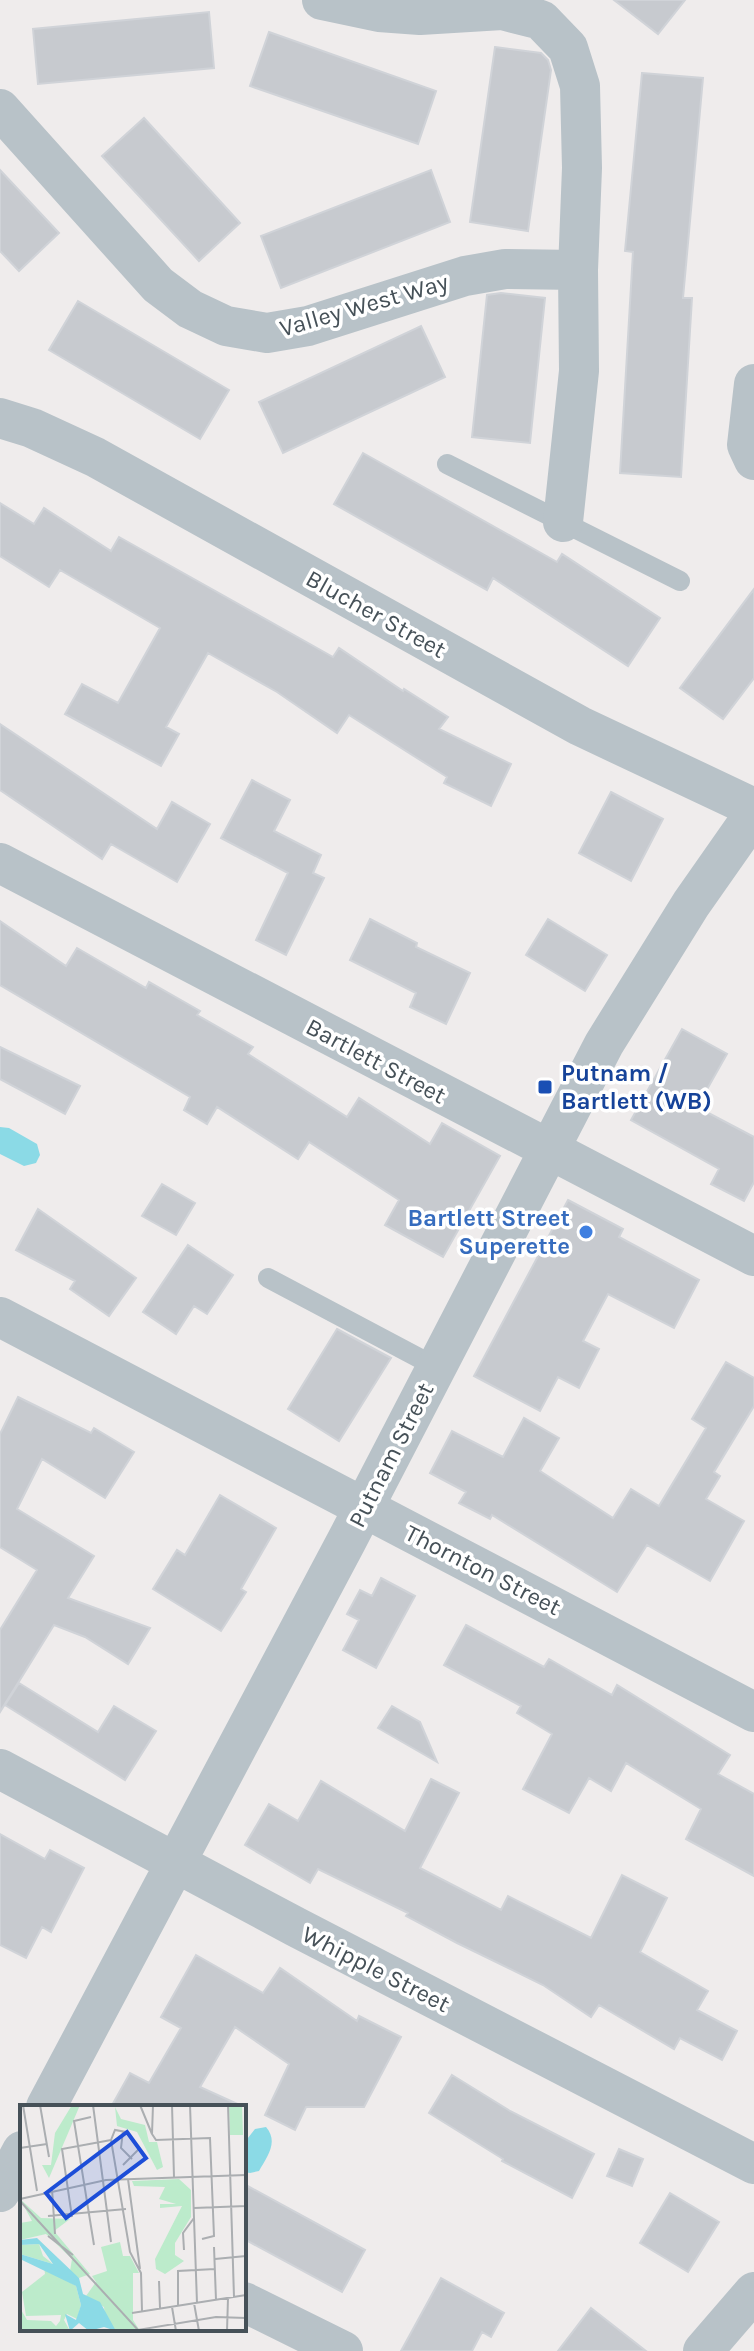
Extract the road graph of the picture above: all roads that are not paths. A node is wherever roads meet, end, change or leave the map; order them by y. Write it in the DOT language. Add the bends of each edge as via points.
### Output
graph roads {
  1 [pos="322,0"];
  2 [pos="0,109"];
  3 [pos="578,270"];
  4 [pos="754,384"];
  5 [pos="0,418"];
  6 [pos="754,460"];
  7 [pos="447,464"];
  8 [pos="563,522"];
  9 [pos="680,581"];
  10 [pos="754,811"];
  11 [pos="0,863"];
  12 [pos="549,1150"];
  13 [pos="754,1256"];
  14 [pos="268,1278"];
  15 [pos="0,1317"];
  16 [pos="436,1367"];
  17 [pos="363,1509"];
  18 [pos="754,1712"];
  19 [pos="0,1769"];
  20 [pos="176,1863"];
  21 [pos="47,2105"];
  22 [pos="754,2164"];
  23 [pos="754,2292"];
  24 [pos="246,2303"];
  25 [pos="343,2351"];
  26 [pos="703,2351"];
  1 -- 3 [label="street" via="420,15 502,10 541,20 568,48 580,86"];
  2 -- 3 [label="street, Valley West Way" via="158,285 190,309 226,326 267,333 308,326 465,276 505,269"];
  3 -- 8 [label="street" via="579,371"];
  4 -- 6 [label="street" via="747,445"];
  5 -- 10 [label="street, Blucher Street" via="95,457 580,726"];
  7 -- 8 [label="lane"];
  8 -- 9 [label="lane"];
  10 -- 12 [label="street, Putnam Street" via="604,1044"];
  11 -- 12 [label="street, Bartlett Street"];
  12 -- 13 [label="street, Bartlett Street"];
  12 -- 16 [label="street, Putnam Street"];
  14 -- 16 [label="lane"];
  15 -- 17 [label="street, Thornton Street"];
  16 -- 17 [label="street, Putnam Street"];
  17 -- 18 [label="street, Thornton Street"];
  17 -- 20 [label="street, Putnam Street"];
  19 -- 20 [label="street, Whipple Street"];
  20 -- 21 [label="street, Putnam Street"];
  20 -- 22 [label="street, Whipple Street"];
  23 -- 26 [label="street"];
  24 -- 25 [label="street"];
}
